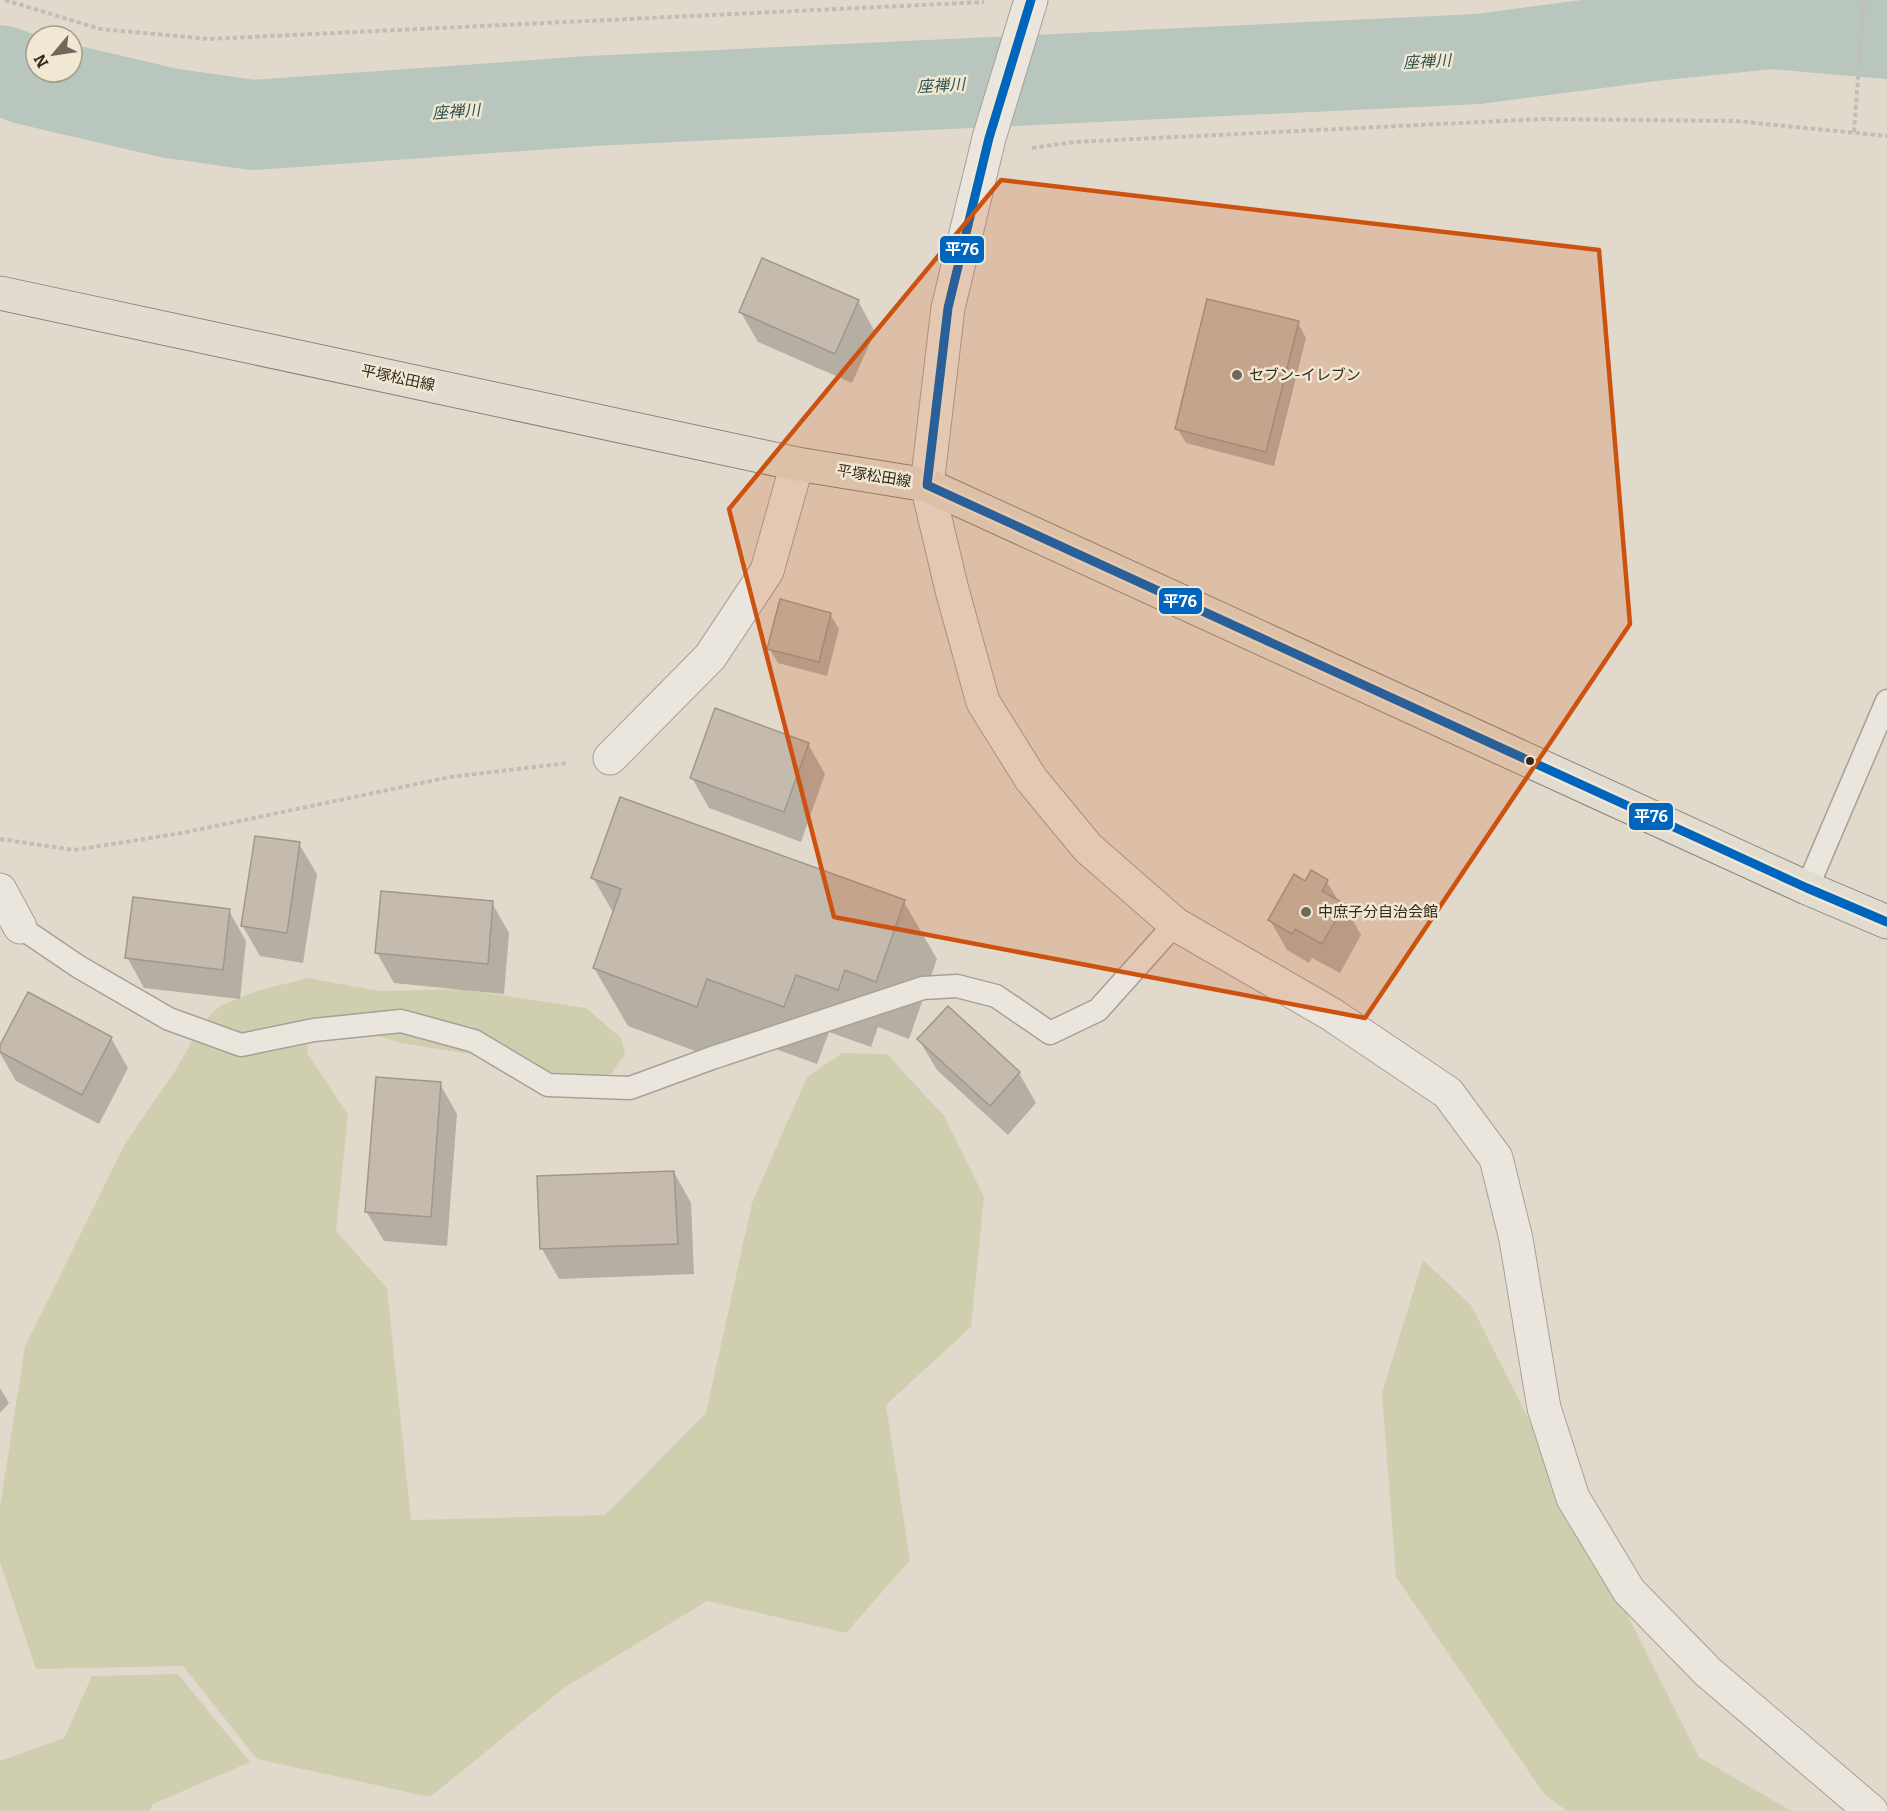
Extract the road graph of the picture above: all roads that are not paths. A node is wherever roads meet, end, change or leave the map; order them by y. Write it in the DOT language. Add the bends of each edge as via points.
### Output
graph roads {
  1 [pos="1028,8"];
  2 [pos="0,293"];
  3 [pos="797,464"];
  4 [pos="927,485"];
  5 [pos="1887,701"];
  6 [pos="610,758"];
  7 [pos="1807,888"];
  8 [pos="0,890"];
  9 [pos="1887,922"];
  10 [pos="1175,924"];
  11 [pos="20,927"];
  12 [pos="1871,1811"];
  1 -- 4 [label="street" via="986,146 948,308"];
  2 -- 3 [label="main road, 平塚松田線"];
  3 -- 4 [label="main road, 平塚松田線"];
  3 -- 6 [label="street" via="767,571 710,657"];
  4 -- 7 [label="main road, 平塚松田線"];
  4 -- 10 [label="street" via="983,702 1031,779 1088,848"];
  5 -- 7 [label="lane"];
  7 -- 9 [label="main road, 平塚松田線"];
  8 -- 11 [label="street"];
  10 -- 11 [label="lane" via="1098,1010 1050,1033 996,996 957,986 923,988 630,1088 548,1084 474,1041 401,1021 314,1030 241,1045 169,1019 79,967"];
  10 -- 12 [label="street" via="1331,1014 1448,1093 1496,1158 1516,1239 1544,1408 1573,1498 1629,1591 1708,1672"];
}
